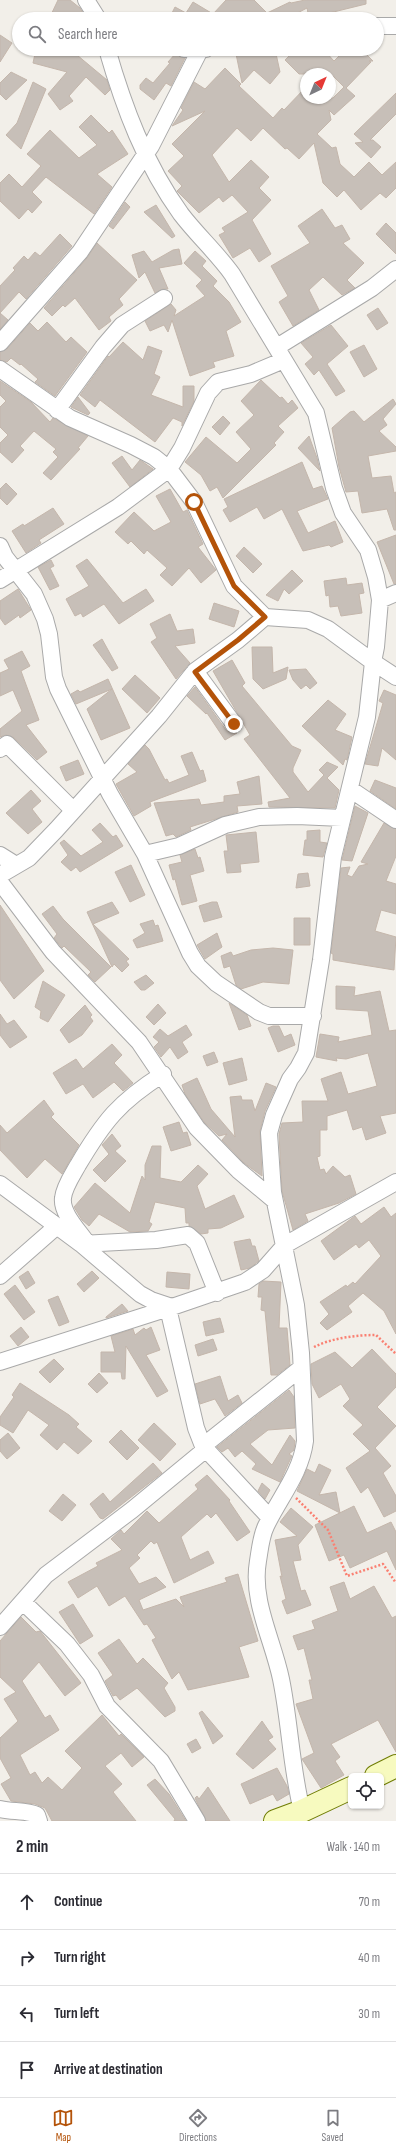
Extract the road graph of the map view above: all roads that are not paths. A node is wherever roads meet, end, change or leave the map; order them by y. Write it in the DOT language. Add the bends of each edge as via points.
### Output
graph roads {
  1 [pos="86,0"];
  2 [pos="94,12"];
  3 [pos="384,26"];
  4 [pos="396,26"];
  5 [pos="109,56"];
  6 [pos="200,56"];
  7 [pos="146,155"];
  8 [pos="396,269"];
  9 [pos="164,298"];
  10 [pos="0,343"];
  11 [pos="281,353"];
  12 [pos="0,369"];
  13 [pos="57,410"];
  14 [pos="169,469"];
  15 [pos="0,546"];
  16 [pos="14,570"];
  17 [pos="0,580"];
  18 [pos="396,593"];
  19 [pos="380,600"];
  20 [pos="265,617"];
  21 [pos="372,662"];
  22 [pos="195,672"];
  23 [pos="396,677"];
  24 [pos="234,724"];
  25 [pos="0,749"];
  26 [pos="104,778"];
  27 [pos="350,789"];
  28 [pos="73,810"];
  29 [pos="342,818"];
  30 [pos="396,820"];
  31 [pos="145,854"];
  32 [pos="0,855"];
  33 [pos="16,866"];
  34 [pos="0,875"];
  35 [pos="0,882"];
  36 [pos="313,1016"];
  37 [pos="163,1074"];
  38 [pos="396,1182"];
  39 [pos="0,1184"];
  40 [pos="274,1200"];
  41 [pos="57,1226"];
  42 [pos="84,1244"];
  43 [pos="285,1245"];
  44 [pos="0,1276"];
  45 [pos="217,1293"];
  46 [pos="170,1308"];
  47 [pos="301,1361"];
  48 [pos="0,1362"];
  49 [pos="204,1447"];
  50 [pos="270,1518"];
  51 [pos="23,1602"];
  52 [pos="0,1626"];
  53 [pos="396,1766"];
  54 [pos="382,1773"];
  55 [pos="348,1790"];
  56 [pos="0,1809"];
  57 [pos="299,1815"];
  58 [pos="39,1821"];
  59 [pos="197,1821"];
  60 [pos="275,1821"];
  1 -- 2 [label="street"];
  3 -- 4 [label="street"];
  5 -- 7 [label="street" via="134,132"];
  6 -- 7 [label="street"];
  7 -- 10 [label="street" via="80,252"];
  7 -- 11 [label="street" via="182,215 219,255"];
  8 -- 11 [label="street"];
  9 -- 13 [label="street" via="122,325"];
  11 -- 14 [label="street" via="251,374 218,382 212,387"];
  11 -- 19 [label="street" via="316,413 334,488 343,513 368,550"];
  12 -- 13 [label="street"];
  13 -- 14 [label="street" via="131,444"];
  14 -- 16 [label="street" via="118,507"];
  14 -- 20 [label="street" via="194,502 234,586"];
  15 -- 16 [label="street"];
  16 -- 17 [label="street"];
  16 -- 26 [label="street" via="34,594 49,634 54,678 58,689"];
  18 -- 19 [label="street"];
  19 -- 21 [label="street" via="376,647"];
  20 -- 21 [label="street" via="308,620 328,629"];
  20 -- 22 [label="street"];
  21 -- 23 [label="street"];
  21 -- 27 [label="street" via="367,717"];
  22 -- 24 [label="street"];
  22 -- 26 [label="street"];
  25 -- 28 [label="street" via="7,744"];
  26 -- 28 [label="street"];
  26 -- 31 [label="street" via="110,794"];
  27 -- 29 [label="street"];
  27 -- 30 [label="street"];
  28 -- 33 [label="street" via="29,858"];
  29 -- 31 [label="street" via="259,817 225,825 179,846"];
  29 -- 36 [label="street" via="328,883"];
  31 -- 36 [label="street" via="198,966 216,983 259,1012 269,1016"];
  32 -- 33 [label="street"];
  33 -- 34 [label="street"];
  35 -- 37 [label="street" via="43,941 130,1030"];
  36 -- 40 [label="street" via="306,1053 290,1079 271,1125 269,1144"];
  37 -- 40 [label="street" via="184,1109 217,1150"];
  37 -- 42 [label="street" via="138,1090 113,1112 83,1156 65,1190 64,1205"];
  38 -- 43 [label="street"];
  39 -- 41 [label="street"];
  40 -- 43 [label="street"];
  41 -- 42 [label="street"];
  41 -- 44 [label="street"];
  42 -- 45 [label="street" via="156,1240 188,1235 197,1243"];
  42 -- 46 [label="street" via="140,1294"];
  43 -- 45 [label="street" via="271,1262 254,1276"];
  43 -- 47 [label="street" via="296,1305"];
  45 -- 46 [label="street"];
  46 -- 48 [label="street"];
  46 -- 49 [label="street" via="196,1428"];
  47 -- 49 [label="street"];
  47 -- 50 [label="street" via="304,1446 300,1464"];
  49 -- 50 [label="street"];
  49 -- 51 [label="street" via="132,1510 46,1575"];
  50 -- 57 [label="street" via="262,1538 257,1563 257,1592 282,1680"];
  51 -- 52 [label="street"];
  51 -- 59 [label="street" via="67,1644 91,1675 107,1706 161,1761"];
  53 -- 54 [label="street"];
  55 -- 57 [label="street"];
  56 -- 58 [label="street" via="29,1812 37,1815"];
  57 -- 60 [label="street"];
}
